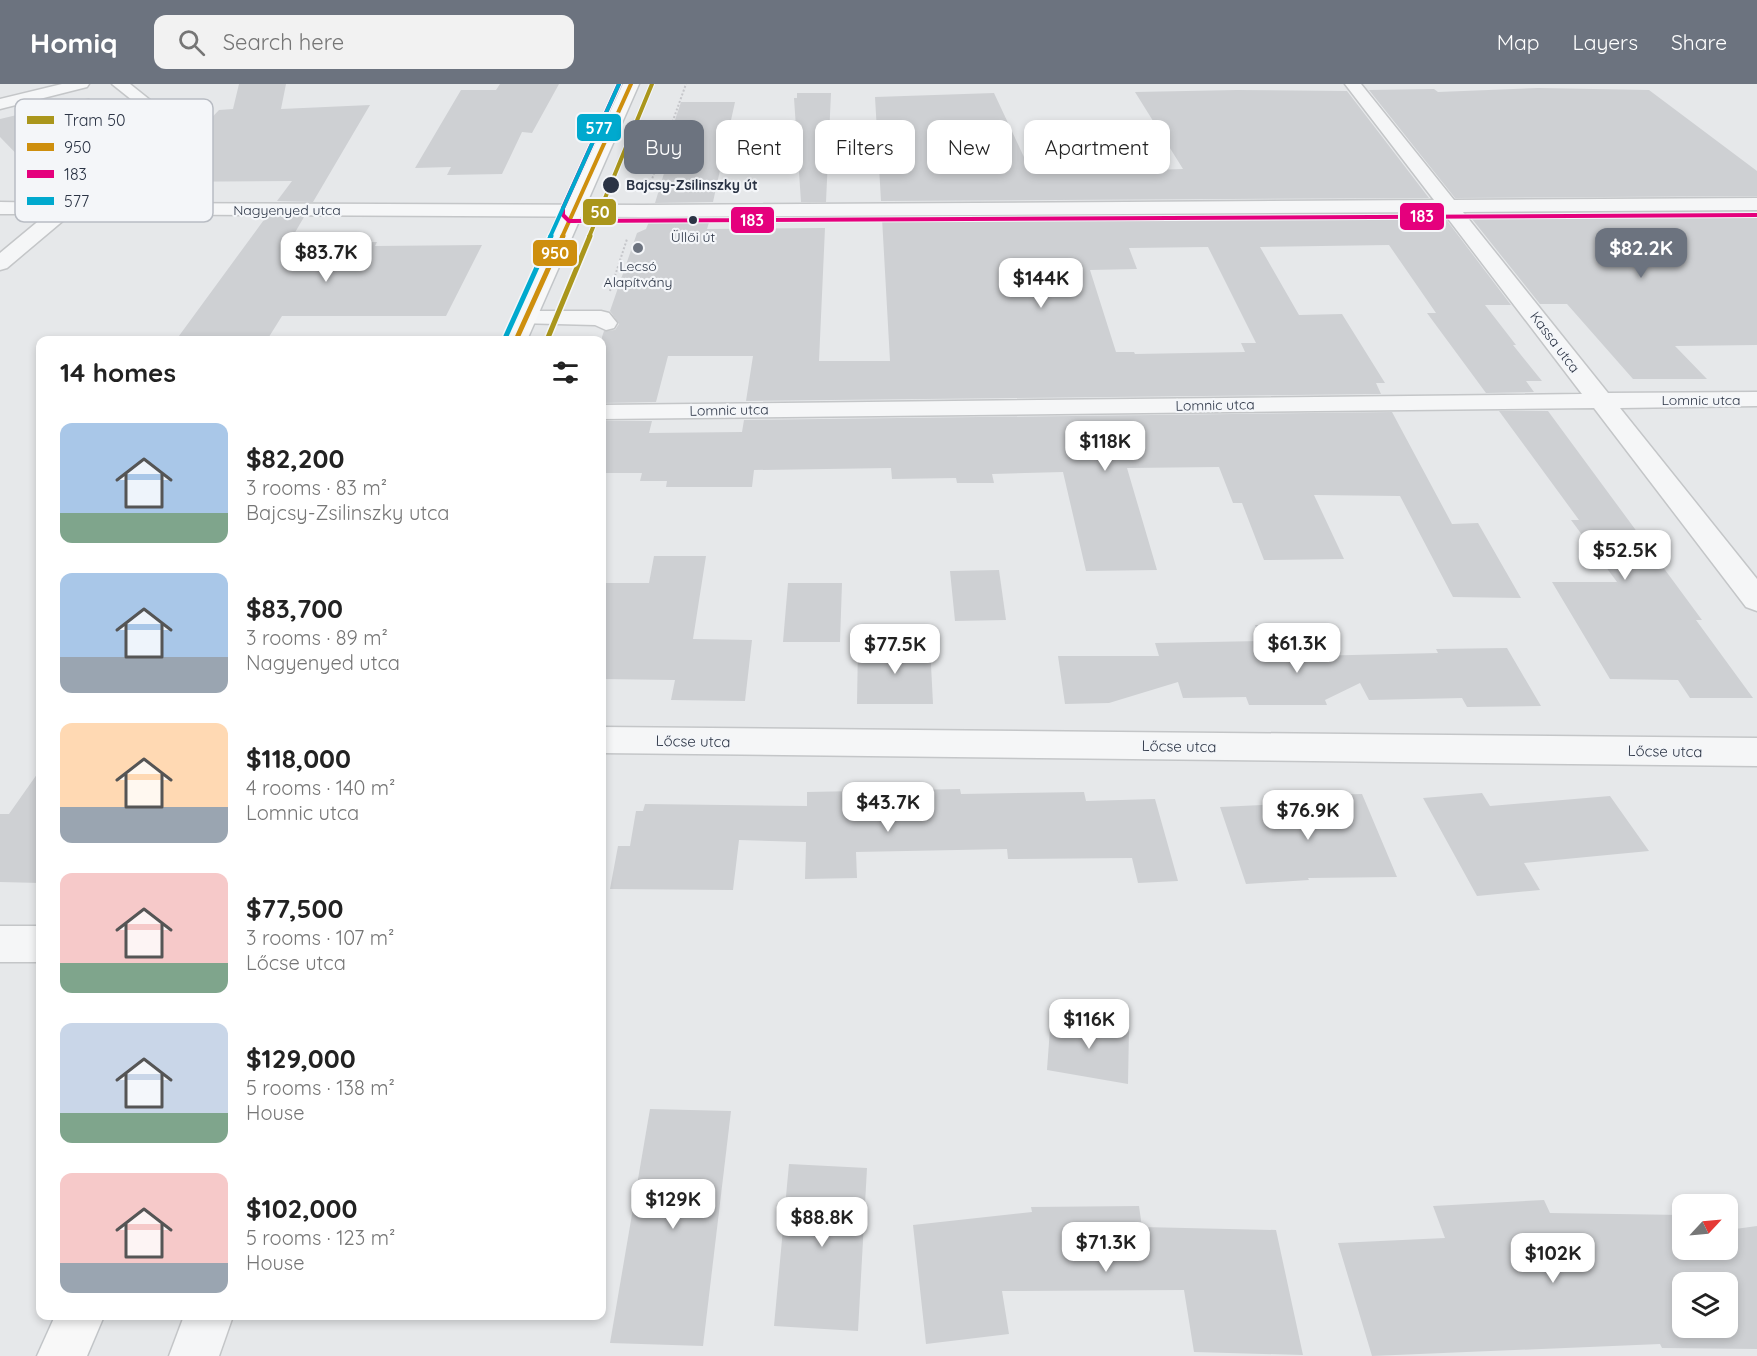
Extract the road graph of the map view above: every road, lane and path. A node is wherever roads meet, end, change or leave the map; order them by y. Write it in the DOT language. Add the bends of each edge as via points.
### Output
graph roads {
  1 [pos="81,84"];
  2 [pos="120,84"];
  3 [pos="631,84"];
  4 [pos="686,84"];
  5 [pos="1353,84"];
  6 [pos="20,99"];
  7 [pos="140,99"];
  8 [pos="15,100"];
  9 [pos="0,104"];
  10 [pos="650,182"];
  11 [pos="1757,204"];
  12 [pos="1451,207"];
  13 [pos="0,208"];
  14 [pos="15,208"];
  15 [pos="213,210"];
  16 [pos="573,211"];
  17 [pos="49,222"];
  18 [pos="631,228"];
  19 [pos="0,264"];
  20 [pos="526,318"];
  21 [pos="605,319"];
  22 [pos="518,336"];
  23 [pos="1757,399"];
  24 [pos="1599,400"];
  25 [pos="606,412"];
  26 [pos="1757,600"];
  27 [pos="606,740"];
  28 [pos="1757,752"];
  29 [pos="0,944"];
  30 [pos="36,944"];
  31 [pos="78,1320"];
  32 [pos="208,1320"];
  33 [pos="62,1356"];
  34 [pos="194,1356"];
  1 -- 6 [label="street"];
  2 -- 7 [label="street"];
  3 -- 16 [label="main road"];
  4 -- 10 [label="path"];
  5 -- 12 [label="street, Kassa utca"];
  8 -- 9 [label="street"];
  11 -- 12 [label="street, Nagyenyed utca"];
  12 -- 16 [label="street, Nagyenyed utca"];
  12 -- 24 [label="street, Kassa utca"];
  13 -- 14 [label="street, Nagyenyed utca"];
  15 -- 16 [label="street, Nagyenyed utca"];
  16 -- 20 [label="main road"];
  17 -- 19 [label="street"];
  18 -- 21 [label="path"];
  20 -- 21 [label="street"];
  20 -- 22 [label="main road"];
  23 -- 24 [label="street, Lomnic utca"];
  24 -- 25 [label="street, Lomnic utca"];
  24 -- 26 [label="street, Kassa utca"];
  27 -- 28 [label="street, Lőcse utca"];
  29 -- 30 [label="street"];
  31 -- 33 [label="main road"];
  32 -- 34 [label="street"];
}
